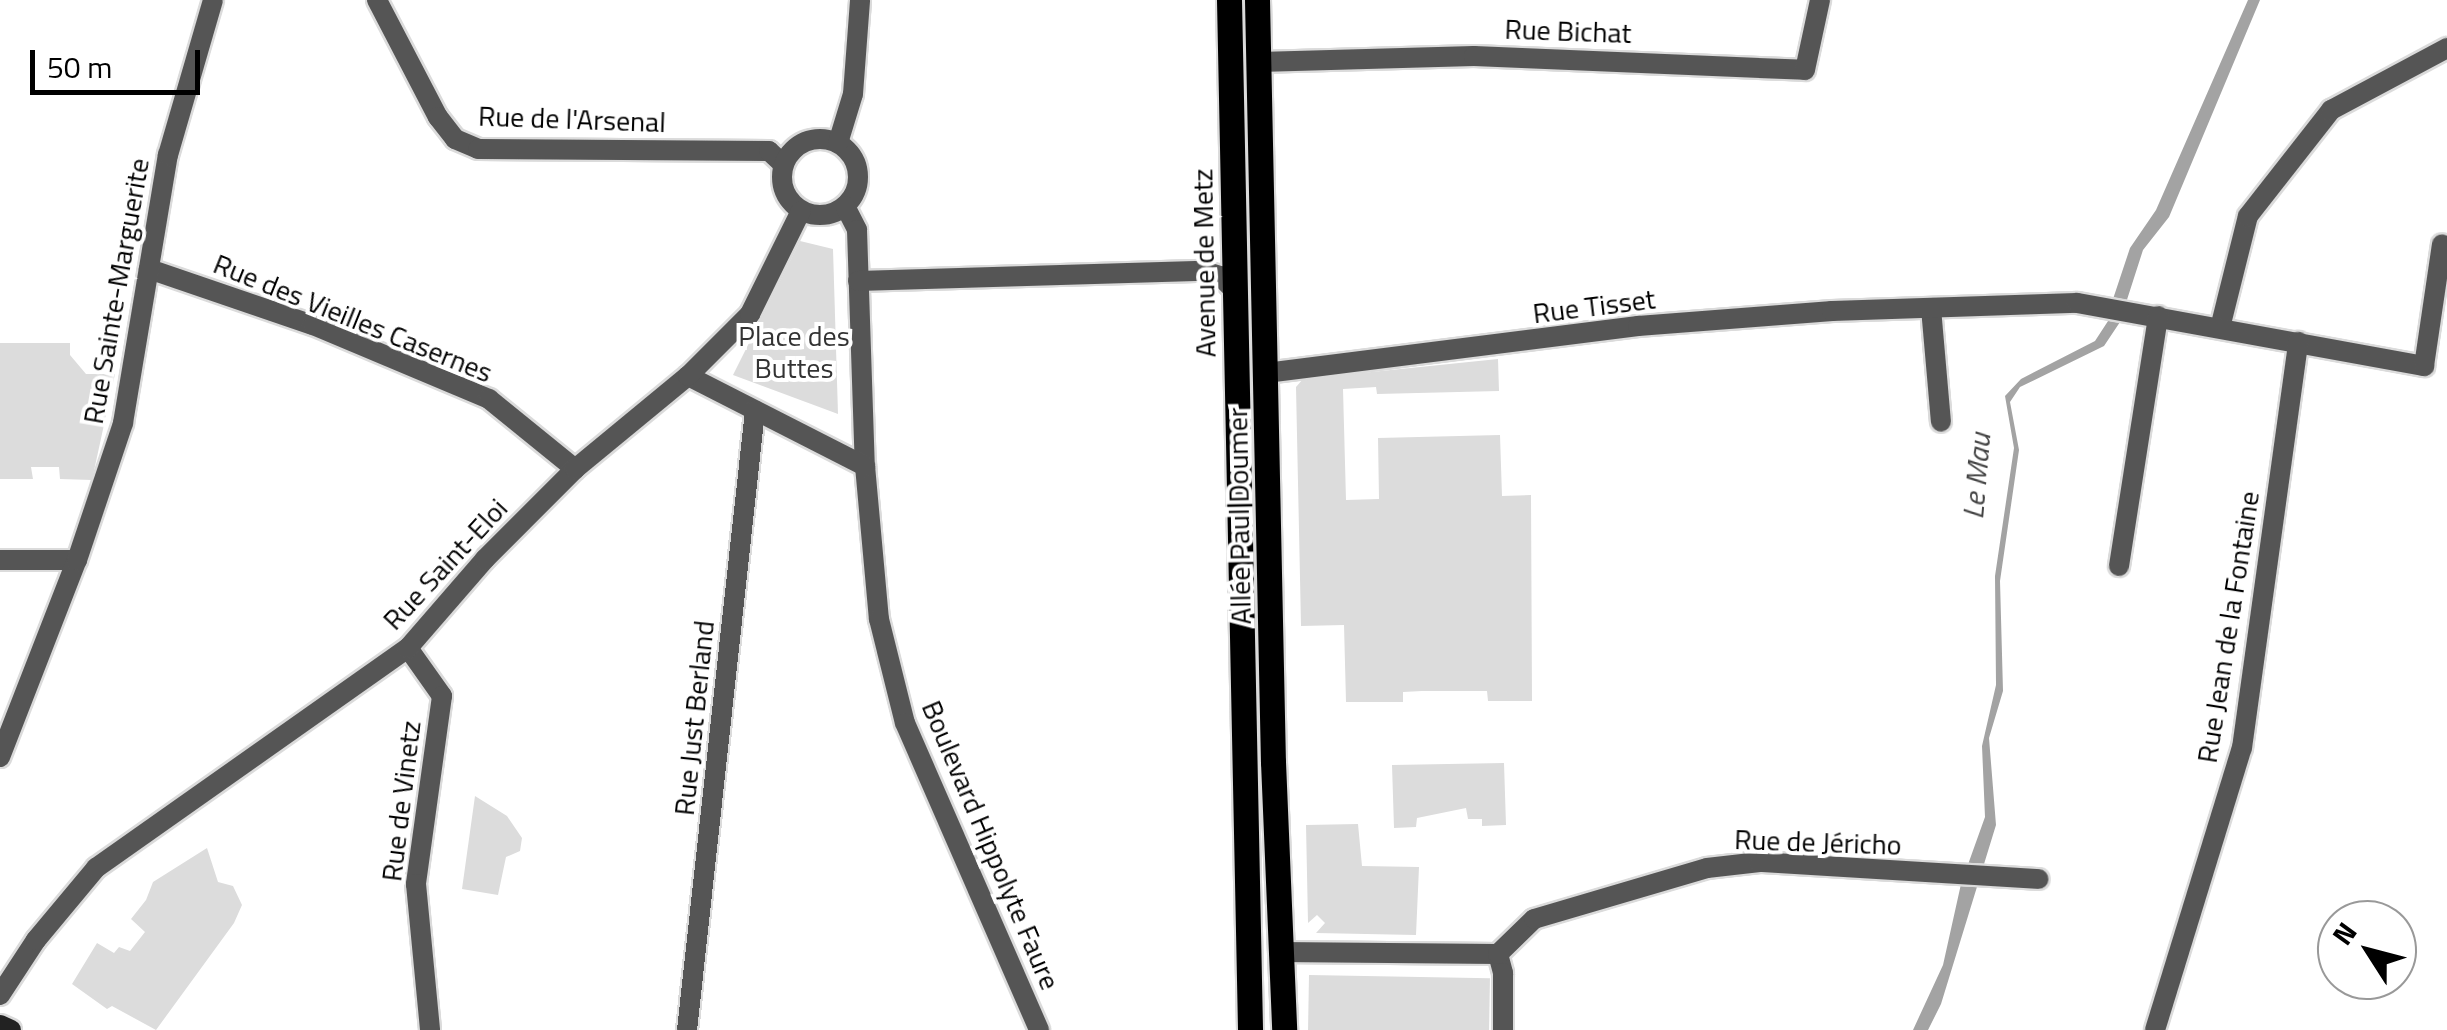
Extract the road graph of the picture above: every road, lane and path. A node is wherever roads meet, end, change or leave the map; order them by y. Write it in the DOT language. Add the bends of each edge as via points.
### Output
graph roads {
  1 [pos="213,0"];
  2 [pos="377,0"];
  3 [pos="860,0"];
  4 [pos="1228,0"];
  5 [pos="1258,0"];
  6 [pos="1820,0"];
  7 [pos="2447,48"];
  8 [pos="1259,62"];
  9 [pos="838,143"];
  10 [pos="783,164"];
  11 [pos="845,206"];
  12 [pos="801,211"];
  13 [pos="2442,244"];
  14 [pos="149,269"];
  15 [pos="858,281"];
  16 [pos="1235,290"];
  17 [pos="1931,308"];
  18 [pos="2158,316"];
  19 [pos="2220,328"];
  20 [pos="2298,342"];
  21 [pos="1266,373"];
  22 [pos="688,376"];
  23 [pos="755,412"];
  24 [pos="1941,422"];
  25 [pos="865,466"];
  26 [pos="576,469"];
  27 [pos="0,560"];
  28 [pos="77,560"];
  29 [pos="2118,566"];
  30 [pos="1241,584"];
  31 [pos="408,648"];
  32 [pos="0,757"];
  33 [pos="2038,879"];
  34 [pos="1279,952"];
  35 [pos="1498,954"];
  36 [pos="0,995"];
  37 [pos="0,1025"];
  38 [pos="11,1030"];
  39 [pos="430,1030"];
  40 [pos="687,1030"];
  41 [pos="1040,1030"];
  42 [pos="1250,1030"];
  43 [pos="1284,1030"];
  44 [pos="1503,1030"];
  45 [pos="2155,1030"];
  1 -- 14 [label="street, Rue Sainte-Marguerite" via="168,156"];
  2 -- 10 [label="street, Rue de l'Arsenal" via="438,117 455,138 478,148 769,151"];
  3 -- 9 [label="street" via="853,94"];
  4 -- 16 [label="main road, Avenue de Metz"];
  5 -- 8 [label="main road, Allée Paul Doumer"];
  6 -- 8 [label="street, Rue Bichat" via="1805,70 1474,56"];
  7 -- 19 [label="street" via="2331,110 2248,216"];
  8 -- 21 [label="main road, Allée Paul Doumer"];
  9 -- 10 [label="street" via="812,139"];
  9 -- 11 [label="street" via="858,172"];
  10 -- 12 [label="street" via="786,196"];
  11 -- 12 [label="street" via="824,215"];
  11 -- 15 [label="street, Boulevard Hippolyte Faure" via="856,230"];
  12 -- 22 [label="street, Rue Saint-Eloi" via="750,314"];
  13 -- 20 [label="street, Rue Tisset" via="2424,366"];
  14 -- 26 [label="street, Rue des Vieilles Casernes" via="312,325 489,399"];
  14 -- 28 [label="street, Rue Sainte-Marguerite" via="123,423"];
  15 -- 16 [label="street" via="1204,271"];
  15 -- 25 [label="street, Boulevard Hippolyte Faure"];
  16 -- 30 [label="main road, Avenue de Metz"];
  17 -- 18 [label="street, Rue Tisset" via="2076,302"];
  17 -- 21 [label="street, Rue Tisset" via="1638,326"];
  17 -- 24 [label="street"];
  18 -- 19 [label="street, Rue Tisset"];
  18 -- 29 [label="street"];
  19 -- 20 [label="street, Rue Tisset"];
  20 -- 45 [label="street, Rue Jean de la Fontaine" via="2242,748"];
  21 -- 34 [label="main road, Allée Paul Doumer"];
  22 -- 23 [label="street"];
  22 -- 26 [label="street, Rue Saint-Eloi"];
  23 -- 25 [label="street"];
  23 -- 40 [label="street, Rue Just Berland"];
  25 -- 41 [label="street, Boulevard Hippolyte Faure" via="880,619 905,722"];
  26 -- 31 [label="street, Rue Saint-Eloi"];
  27 -- 28 [label="street"];
  28 -- 32 [label="street, Rue Sainte-Marguerite"];
  30 -- 42 [label="main road, Allée Paul Doumer"];
  31 -- 36 [label="street, Rue Saint-Eloi" via="96,868"];
  31 -- 39 [label="street, Rue de Vinetz" via="442,696 416,884"];
  33 -- 35 [label="street, Rue de Jéricho" via="1760,862 1707,868 1534,919"];
  34 -- 35 [label="street"];
  34 -- 43 [label="main road, Allée Paul Doumer"];
  35 -- 44 [label="street"];
  37 -- 38 [label="main road"];
}
